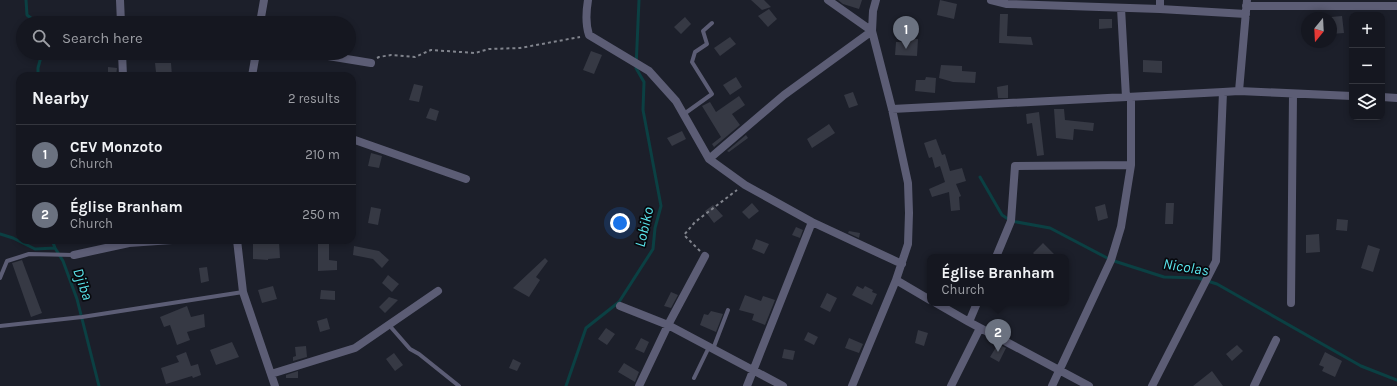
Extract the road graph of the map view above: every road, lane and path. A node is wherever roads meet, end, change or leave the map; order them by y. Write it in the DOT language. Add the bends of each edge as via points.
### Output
graph roads {
  1 [pos="120,0"];
  2 [pos="264,0"];
  3 [pos="588,0"];
  4 [pos="828,0"];
  5 [pos="876,0"];
  6 [pos="991,0"];
  7 [pos="1160,0"];
  8 [pos="1397,6"];
  9 [pos="1246,7"];
  10 [pos="1122,8"];
  11 [pos="1160,9"];
  12 [pos="121,16"];
  13 [pos="261,16"];
  14 [pos="712,23"];
  15 [pos="872,32"];
  16 [pos="589,35"];
  17 [pos="122,60"];
  18 [pos="255,60"];
  19 [pos="353,60"];
  20 [pos="371,63"];
  21 [pos="123,72"];
  22 [pos="253,72"];
  23 [pos="1239,90"];
  24 [pos="1223,92"];
  25 [pos="1293,94"];
  26 [pos="1349,96"];
  27 [pos="1128,97"];
  28 [pos="1385,97"];
  29 [pos="1397,98"];
  30 [pos="892,109"];
  31 [pos="684,114"];
  32 [pos="356,140"];
  33 [pos="709,159"];
  34 [pos="1131,165"];
  35 [pos="466,179"];
  36 [pos="745,185"];
  37 [pos="812,222"];
  38 [pos="124,244"];
  39 [pos="237,244"];
  40 [pos="997,254"];
  41 [pos="74,255"];
  42 [pos="705,256"];
  43 [pos="902,264"];
  44 [pos="0,278"];
  45 [pos="896,280"];
  46 [pos="438,291"];
  47 [pos="243,292"];
  48 [pos="927,298"];
  49 [pos="1291,303"];
  50 [pos="620,306"];
  51 [pos="941,306"];
  52 [pos="976,306"];
  53 [pos="728,310"];
  54 [pos="969,322"];
  55 [pos="389,325"];
  56 [pos="668,325"];
  57 [pos="0,326"];
  58 [pos="980,328"];
  59 [pos="1276,340"];
  60 [pos="711,348"];
  61 [pos="753,370"];
  62 [pos="1060,370"];
  63 [pos="271,374"];
  64 [pos="694,378"];
  65 [pos="274,386"];
  66 [pos="459,386"];
  67 [pos="639,386"];
  68 [pos="747,386"];
  69 [pos="783,386"];
  70 [pos="852,386"];
  71 [pos="951,386"];
  72 [pos="1052,386"];
  73 [pos="1089,386"];
  74 [pos="1152,386"];
  75 [pos="1254,386"];
  1 -- 12 [label="street"];
  2 -- 13 [label="street"];
  3 -- 16 [label="street" via="586,26"];
  4 -- 15 [label="street"];
  5 -- 15 [label="street" via="872,11"];
  6 -- 10 [label="street" via="1007,4"];
  7 -- 11 [label="street"];
  8 -- 9 [label="street"];
  9 -- 11 [label="street"];
  9 -- 23 [label="street"];
  10 -- 11 [label="street"];
  10 -- 27 [label="street"];
  14 -- 31 [label="lane" via="703,31 707,44 695,52 692,62 712,94"];
  15 -- 30 [label="street"];
  15 -- 33 [label="street" via="784,95"];
  16 -- 20 [label="path" via="520,48 489,49 475,53 431,50 415,57 379,56"];
  16 -- 31 [label="street" via="650,71"];
  17 -- 21 [label="street"];
  18 -- 22 [label="street"];
  19 -- 20 [label="street"];
  23 -- 24 [label="street"];
  23 -- 25 [label="street"];
  24 -- 27 [label="street"];
  24 -- 74 [label="street" via="1216,261"];
  25 -- 26 [label="street"];
  25 -- 49 [label="street"];
  27 -- 30 [label="street"];
  27 -- 34 [label="street"];
  28 -- 29 [label="street"];
  30 -- 43 [label="street" via="908,183 908,244"];
  31 -- 33 [label="street"];
  32 -- 35 [label="street"];
  33 -- 36 [label="street"];
  34 -- 40 [label="street" via="1015,166 1011,221"];
  34 -- 62 [label="street" via="1121,226 1111,260"];
  36 -- 37 [label="street"];
  36 -- 42 [label="path" via="695,222 684,235"];
  37 -- 43 [label="street"];
  37 -- 61 [label="street"];
  38 -- 41 [label="street"];
  39 -- 47 [label="street"];
  41 -- 44 [label="lane" via="29,254 8,261"];
  42 -- 56 [label="street"];
  43 -- 45 [label="street"];
  45 -- 48 [label="street"];
  45 -- 70 [label="street"];
  46 -- 55 [label="street"];
  47 -- 57 [label="lane" via="82,317"];
  47 -- 63 [label="street"];
  50 -- 56 [label="street"];
  51 -- 54 [label="street"];
  52 -- 54 [label="street"];
  53 -- 60 [label="lane"];
  54 -- 58 [label="street"];
  55 -- 63 [label="street" via="355,348"];
  55 -- 66 [label="lane" via="410,349"];
  56 -- 60 [label="street"];
  56 -- 67 [label="street"];
  58 -- 62 [label="street"];
  58 -- 71 [label="street"];
  59 -- 75 [label="street"];
  60 -- 61 [label="street"];
  60 -- 64 [label="lane"];
  61 -- 68 [label="street"];
  61 -- 69 [label="street"];
  62 -- 72 [label="street"];
  62 -- 73 [label="street"];
  63 -- 65 [label="street"];
}
